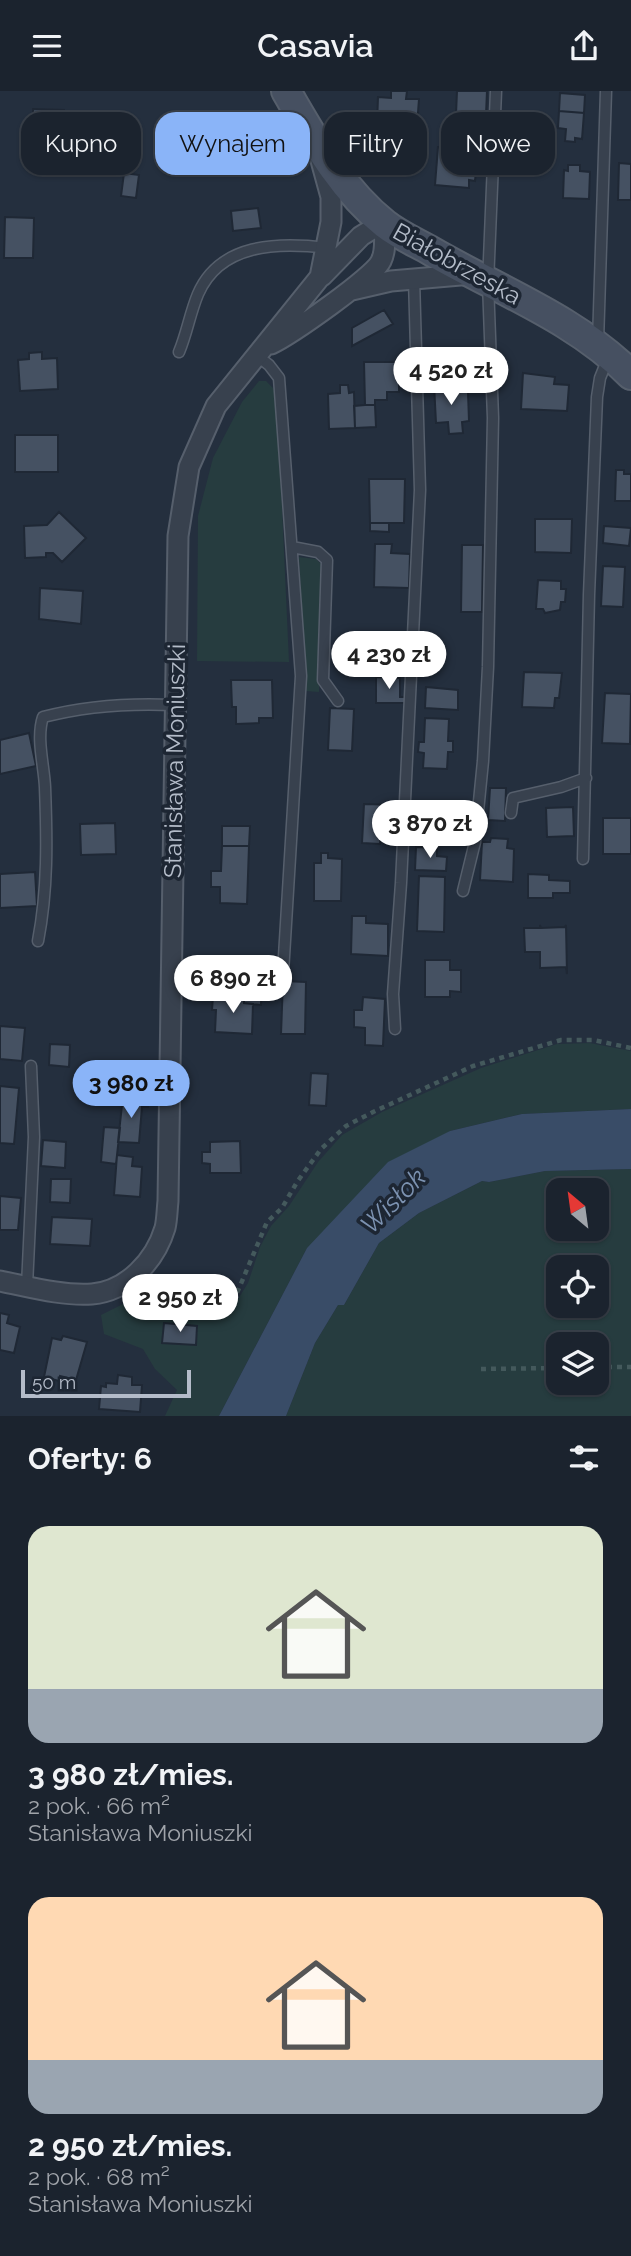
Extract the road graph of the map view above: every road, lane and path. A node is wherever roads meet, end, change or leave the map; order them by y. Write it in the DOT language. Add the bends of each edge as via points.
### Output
graph roads {
  1 [pos="286,91"];
  2 [pos="496,91"];
  3 [pos="606,91"];
  4 [pos="316,143"];
  5 [pos="384,222"];
  6 [pos="327,248"];
  7 [pos="320,277"];
  8 [pos="414,279"];
  9 [pos="480,279"];
  10 [pos="351,290"];
  11 [pos="260,351"];
  12 [pos="603,351"];
  13 [pos="179,352"];
  14 [pos="631,375"];
  15 [pos="292,547"];
  16 [pos="338,701"];
  17 [pos="175,705"];
  18 [pos="586,778"];
  19 [pos="511,813"];
  20 [pos="583,859"];
  21 [pos="463,891"];
  22 [pos="38,940"];
  23 [pos="283,973"];
  24 [pos="396,1029"];
  25 [pos="631,1048"];
  26 [pos="31,1066"];
  27 [pos="0,1281"];
  28 [pos="27,1286"];
  29 [pos="121,1286"];
  30 [pos="609,1367"];
  31 [pos="631,1367"];
  32 [pos="546,1368"];
  33 [pos="481,1369"];
  1 -- 4 [label="street, Białobrzeska"];
  2 -- 9 [label="lane"];
  3 -- 12 [label="lane"];
  4 -- 5 [label="street, Białobrzeska" via="357,198"];
  4 -- 6 [label="street, Stanisława Moniuszki" via="331,197"];
  5 -- 7 [label="street" via="355,241"];
  5 -- 9 [label="street, Białobrzeska"];
  5 -- 10 [label="street" via="385,251 380,264"];
  6 -- 7 [label="street, Stanisława Moniuszki"];
  6 -- 13 [label="lane" via="251,248 233,255 215,269 198,293"];
  7 -- 11 [label="street, Stanisława Moniuszki"];
  8 -- 9 [label="street"];
  8 -- 10 [label="street"];
  8 -- 24 [label="lane" via="420,491 393,994"];
  9 -- 12 [label="street, Białobrzeska" via="527,302"];
  9 -- 21 [label="lane" via="493,431 488,667 475,842"];
  10 -- 11 [label="street"];
  11 -- 15 [label="lane" via="279,378"];
  11 -- 17 [label="street, Stanisława Moniuszki" via="216,406 189,467 178,536"];
  12 -- 14 [label="street, Białobrzeska"];
  12 -- 18 [label="lane" via="589,595"];
  15 -- 16 [label="lane" via="318,552 327,560 323,680"];
  15 -- 23 [label="lane" via="301,676"];
  17 -- 22 [label="lane" via="135,704 43,717 39,730 47,852"];
  17 -- 29 [label="street, Stanisława Moniuszki" via="168,1201 165,1227 155,1251"];
  18 -- 19 [label="lane" via="513,798"];
  18 -- 20 [label="lane"];
  25 -- 29 [label="path" via="593,1040 561,1040 473,1066 346,1126 321,1149 282,1209 267,1222 237,1293 218,1307 189,1312 146,1307"];
  26 -- 28 [label="lane" via="34,1137"];
  27 -- 28 [label="street, Stanisława Moniuszki"];
  28 -- 29 [label="street, Stanisława Moniuszki" via="72,1294 95,1294"];
  30 -- 31 [label="path"];
  32 -- 33 [label="path"];
}
